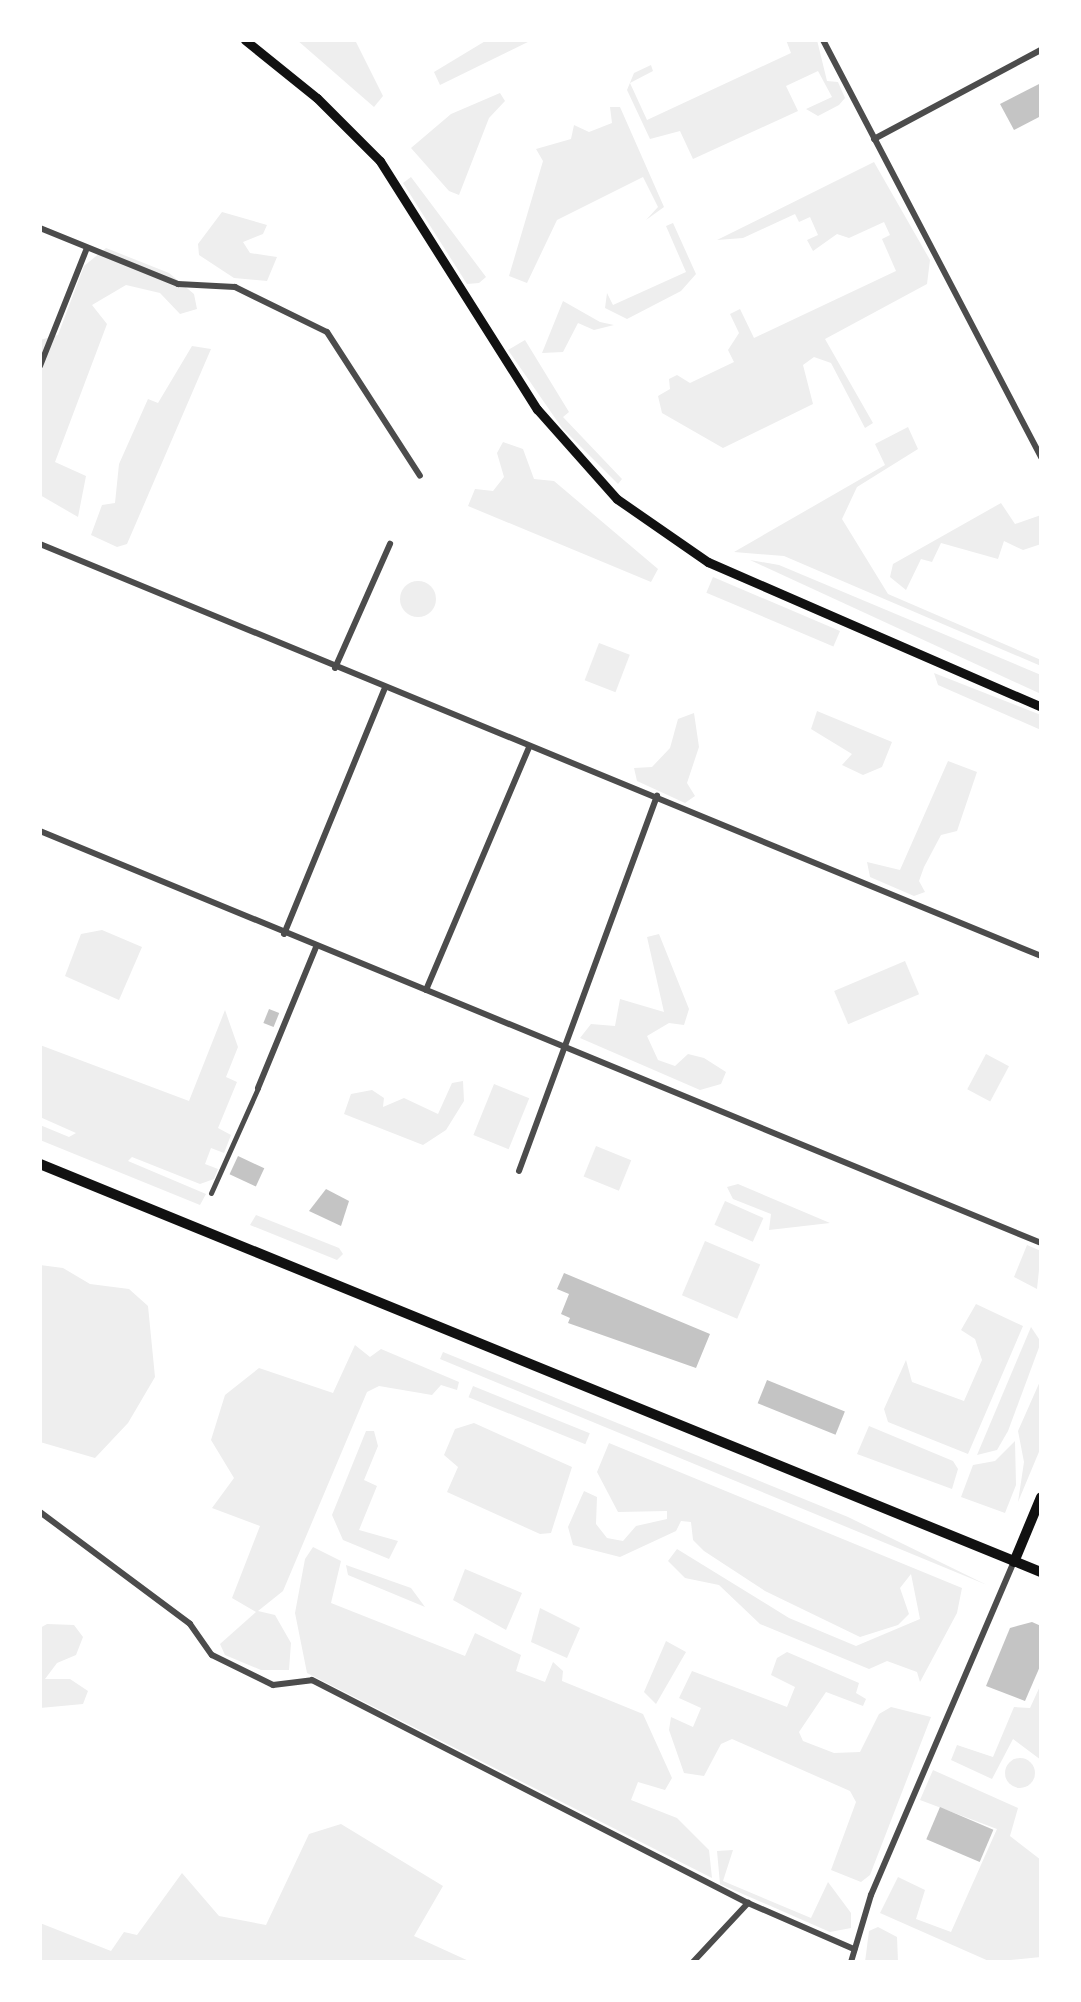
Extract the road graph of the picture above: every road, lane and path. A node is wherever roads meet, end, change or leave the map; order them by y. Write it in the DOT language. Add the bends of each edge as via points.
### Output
graph roads {
  1 [pos="244,40"];
  2 [pos="824,40"];
  3 [pos="1041,50"];
  4 [pos="874,140"];
  5 [pos="40,228"];
  6 [pos="87,248"];
  7 [pos="40,366"];
  8 [pos="1041,457"];
  9 [pos="420,476"];
  10 [pos="40,544"];
  11 [pos="390,544"];
  12 [pos="335,668"];
  13 [pos="384,690"];
  14 [pos="1041,707"];
  15 [pos="529,747"];
  16 [pos="657,796"];
  17 [pos="40,831"];
  18 [pos="284,934"];
  19 [pos="316,947"];
  20 [pos="1041,956"];
  21 [pos="426,990"];
  22 [pos="562,1048"];
  23 [pos="258,1088"];
  24 [pos="40,1164"];
  25 [pos="519,1171"];
  26 [pos="210,1193"];
  27 [pos="1041,1243"];
  28 [pos="1041,1496"];
  29 [pos="40,1512"];
  30 [pos="1014,1562"];
  31 [pos="1041,1572"];
  32 [pos="748,1903"];
  33 [pos="854,1949"];
  34 [pos="693,1962"];
  35 [pos="851,1962"];
  1 -- 14 [label="main road" via="317,98 380,162 537,409 617,499 708,562"];
  2 -- 4 [label="street"];
  3 -- 4 [label="street"];
  4 -- 8 [label="street"];
  5 -- 6 [label="street"];
  6 -- 7 [label="street"];
  6 -- 9 [label="street" via="178,284 235,286 327,332"];
  10 -- 12 [label="street"];
  11 -- 12 [label="street"];
  12 -- 13 [label="street"];
  13 -- 15 [label="street"];
  13 -- 18 [label="street"];
  15 -- 16 [label="street"];
  15 -- 21 [label="street"];
  16 -- 20 [label="street"];
  16 -- 22 [label="street"];
  17 -- 18 [label="street"];
  18 -- 19 [label="street"];
  19 -- 21 [label="street"];
  19 -- 23 [label="street"];
  21 -- 22 [label="street"];
  22 -- 25 [label="street"];
  22 -- 27 [label="street"];
  23 -- 26 [label="street"];
  24 -- 30 [label="main road"];
  28 -- 30 [label="main road"];
  29 -- 32 [label="street" via="190,1624 212,1656 273,1685 312,1680"];
  30 -- 31 [label="main road"];
  30 -- 33 [label="street" via="949,1706"];
  32 -- 33 [label="street"];
  32 -- 34 [label="street"];
  33 -- 35 [label="street"];
}
